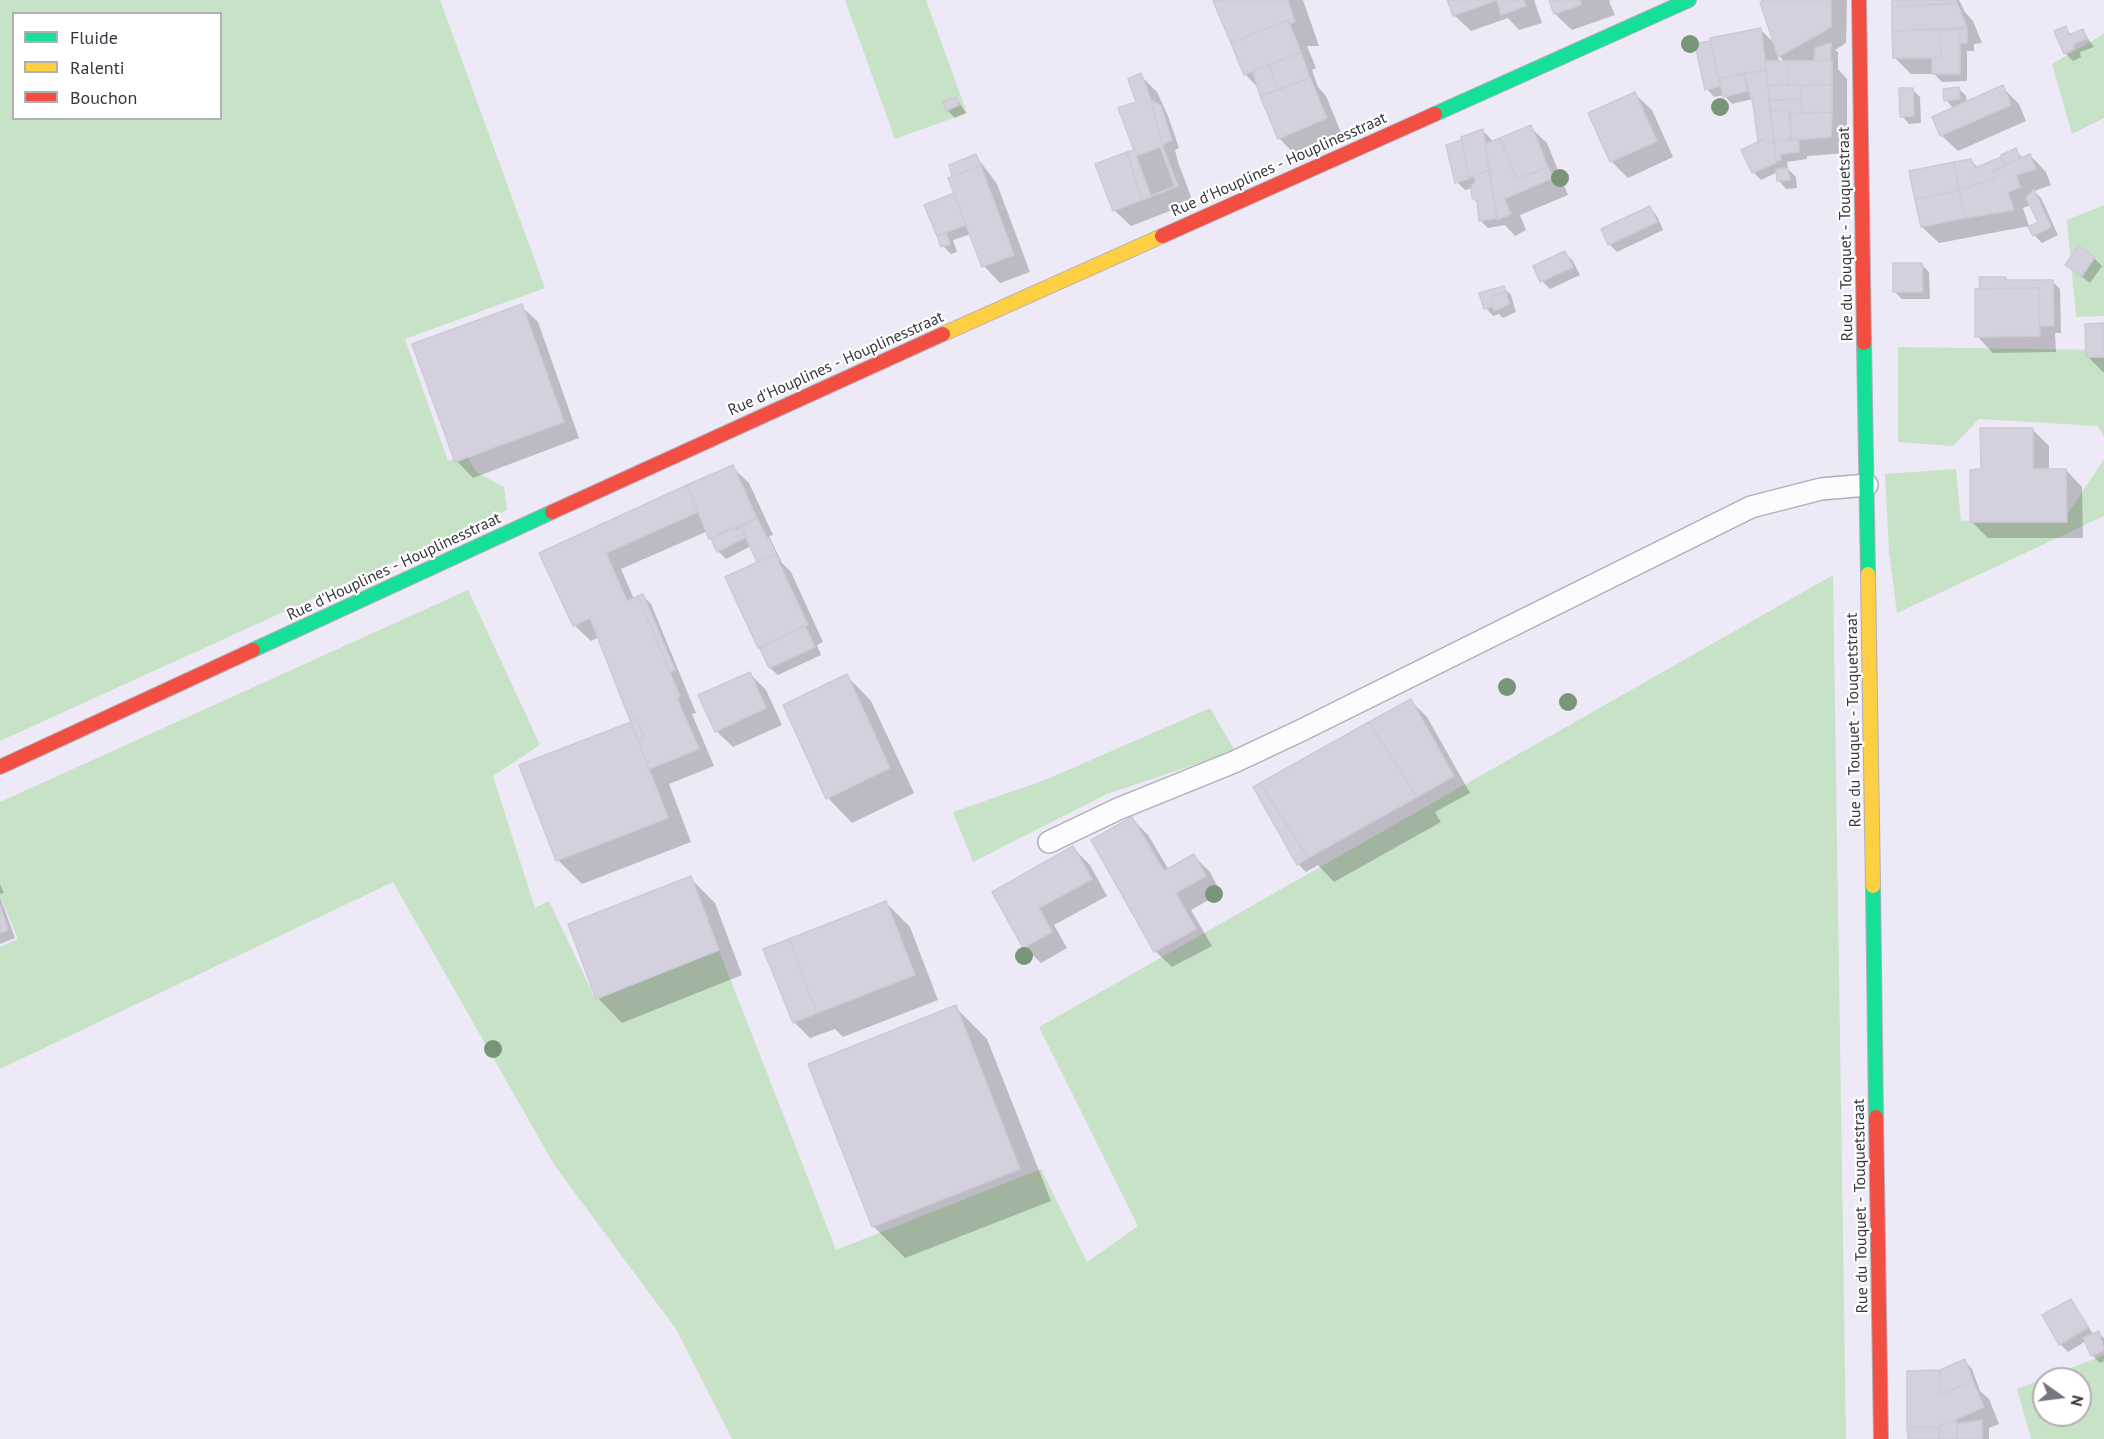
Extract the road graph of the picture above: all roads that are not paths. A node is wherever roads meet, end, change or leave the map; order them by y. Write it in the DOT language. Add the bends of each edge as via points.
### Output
graph roads {
  1 [pos="1859,0"];
  2 [pos="1683,1"];
  3 [pos="1867,485"];
  4 [pos="0,767"];
  5 [pos="1049,842"];
  6 [pos="1881,1439"];
  1 -- 3 [label="street, Rue du Touquet - Touquetstraat"];
  2 -- 4 [label="street, Rue d'Houplines - Houplinesstraat" via="777,408"];
  3 -- 5 [label="lane" via="1821,489 1751,507 1293,735"];
  3 -- 6 [label="street, Rue du Touquet - Touquetstraat"];
}
